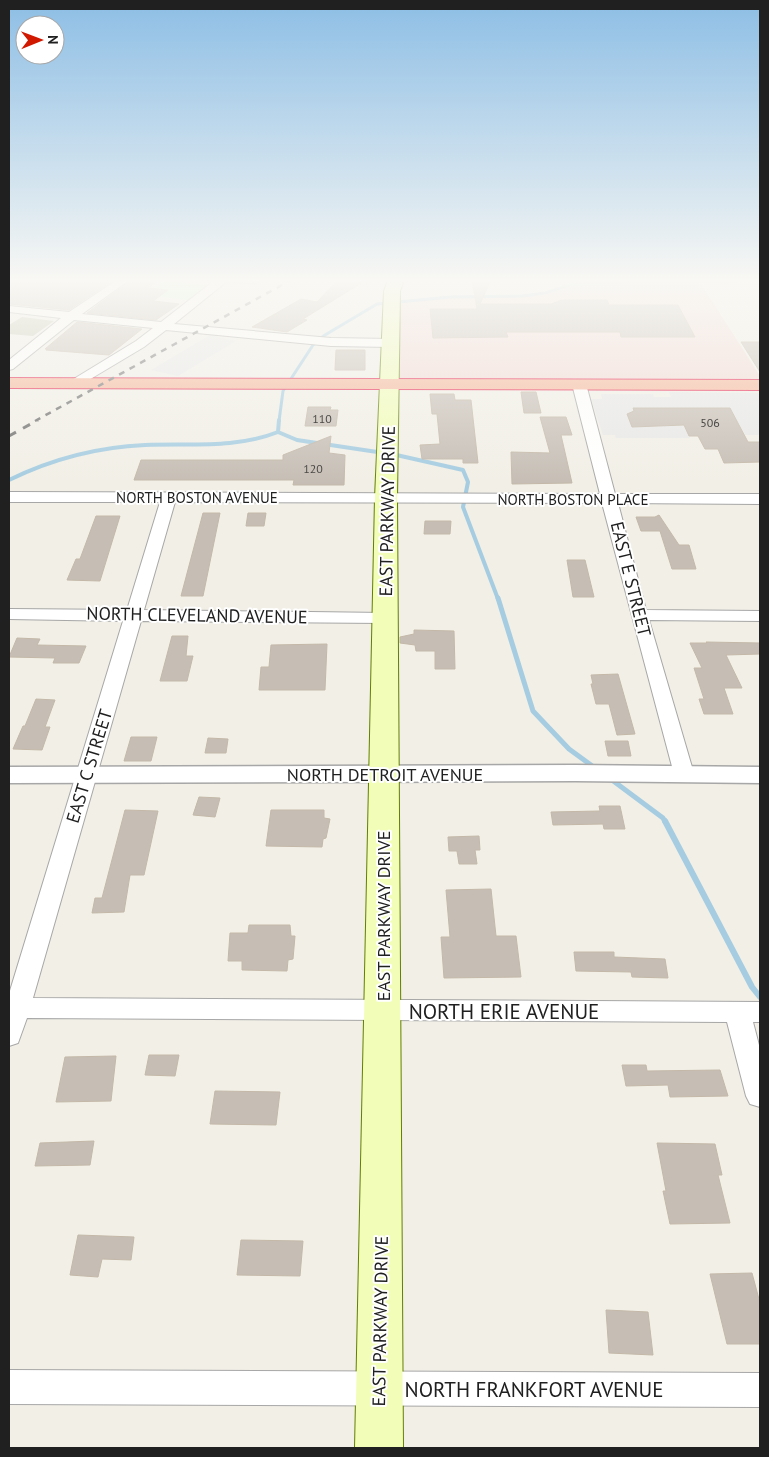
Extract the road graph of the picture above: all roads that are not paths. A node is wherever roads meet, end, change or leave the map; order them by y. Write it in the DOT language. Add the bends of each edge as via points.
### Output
graph roads {
  1 [pos="31,348"];
  2 [pos="134,348"];
  3 [pos="391,348"];
  4 [pos="9,366"];
  5 [pos="9,383"];
  6 [pos="77,383"];
  7 [pos="390,384"];
  8 [pos="579,384"];
  9 [pos="760,385"];
  10 [pos="9,497"];
  11 [pos="169,497"];
  12 [pos="386,498"];
  13 [pos="610,499"];
  14 [pos="760,499"];
  15 [pos="9,614"];
  16 [pos="134,614"];
  17 [pos="639,615"];
  18 [pos="760,616"];
  19 [pos="385,618"];
  20 [pos="9,774"];
  21 [pos="384,774"];
  22 [pos="684,774"];
  23 [pos="86,775"];
  24 [pos="760,775"];
  25 [pos="13,1008"];
  26 [pos="383,1010"];
  27 [pos="749,1012"];
  28 [pos="9,1036"];
  29 [pos="760,1096"];
  30 [pos="9,1387"];
  31 [pos="379,1389"];
  32 [pos="760,1390"];
  33 [pos="379,1448"];
  1 -- 4 [label="street"];
  2 -- 6 [label="street"];
  3 -- 7 [label="main road, EAST PARKWAY DRIVE"];
  5 -- 6 [label="highway"];
  6 -- 7 [label="highway"];
  7 -- 8 [label="highway"];
  7 -- 12 [label="main road, EAST PARKWAY DRIVE"];
  8 -- 9 [label="highway"];
  8 -- 13 [label="street, EAST E STREET"];
  10 -- 11 [label="street, NORTH BOSTON AVENUE"];
  11 -- 12 [label="street, NORTH BOSTON AVENUE"];
  11 -- 16 [label="street, EAST C STREET"];
  12 -- 13 [label="street, NORTH BOSTON PLACE"];
  12 -- 19 [label="main road, EAST PARKWAY DRIVE"];
  13 -- 14 [label="street, NORTH BOSTON PLACE"];
  13 -- 17 [label="street, EAST E STREET"];
  15 -- 16 [label="street, NORTH CLEVELAND AVENUE"];
  16 -- 19 [label="street, NORTH CLEVELAND AVENUE"];
  16 -- 23 [label="street, EAST C STREET"];
  17 -- 18 [label="street"];
  17 -- 22 [label="street, EAST E STREET"];
  19 -- 21 [label="main road, EAST PARKWAY DRIVE"];
  20 -- 23 [label="street, NORTH DETROIT AVENUE"];
  21 -- 22 [label="street, NORTH DETROIT AVENUE"];
  21 -- 23 [label="street, NORTH DETROIT AVENUE"];
  21 -- 26 [label="main road, EAST PARKWAY DRIVE"];
  22 -- 24 [label="street, NORTH DETROIT AVENUE"];
  23 -- 25 [label="street, EAST C STREET"];
  25 -- 26 [label="street, NORTH ERIE AVENUE"];
  25 -- 28 [label="street, EAST C STREET"];
  26 -- 27 [label="street, NORTH ERIE AVENUE"];
  26 -- 31 [label="main road, EAST PARKWAY DRIVE"];
  27 -- 29 [label="street"];
  30 -- 31 [label="street, NORTH FRANKFORT AVENUE"];
  31 -- 32 [label="street, NORTH FRANKFORT AVENUE"];
  31 -- 33 [label="main road, EAST PARKWAY DRIVE"];
}
